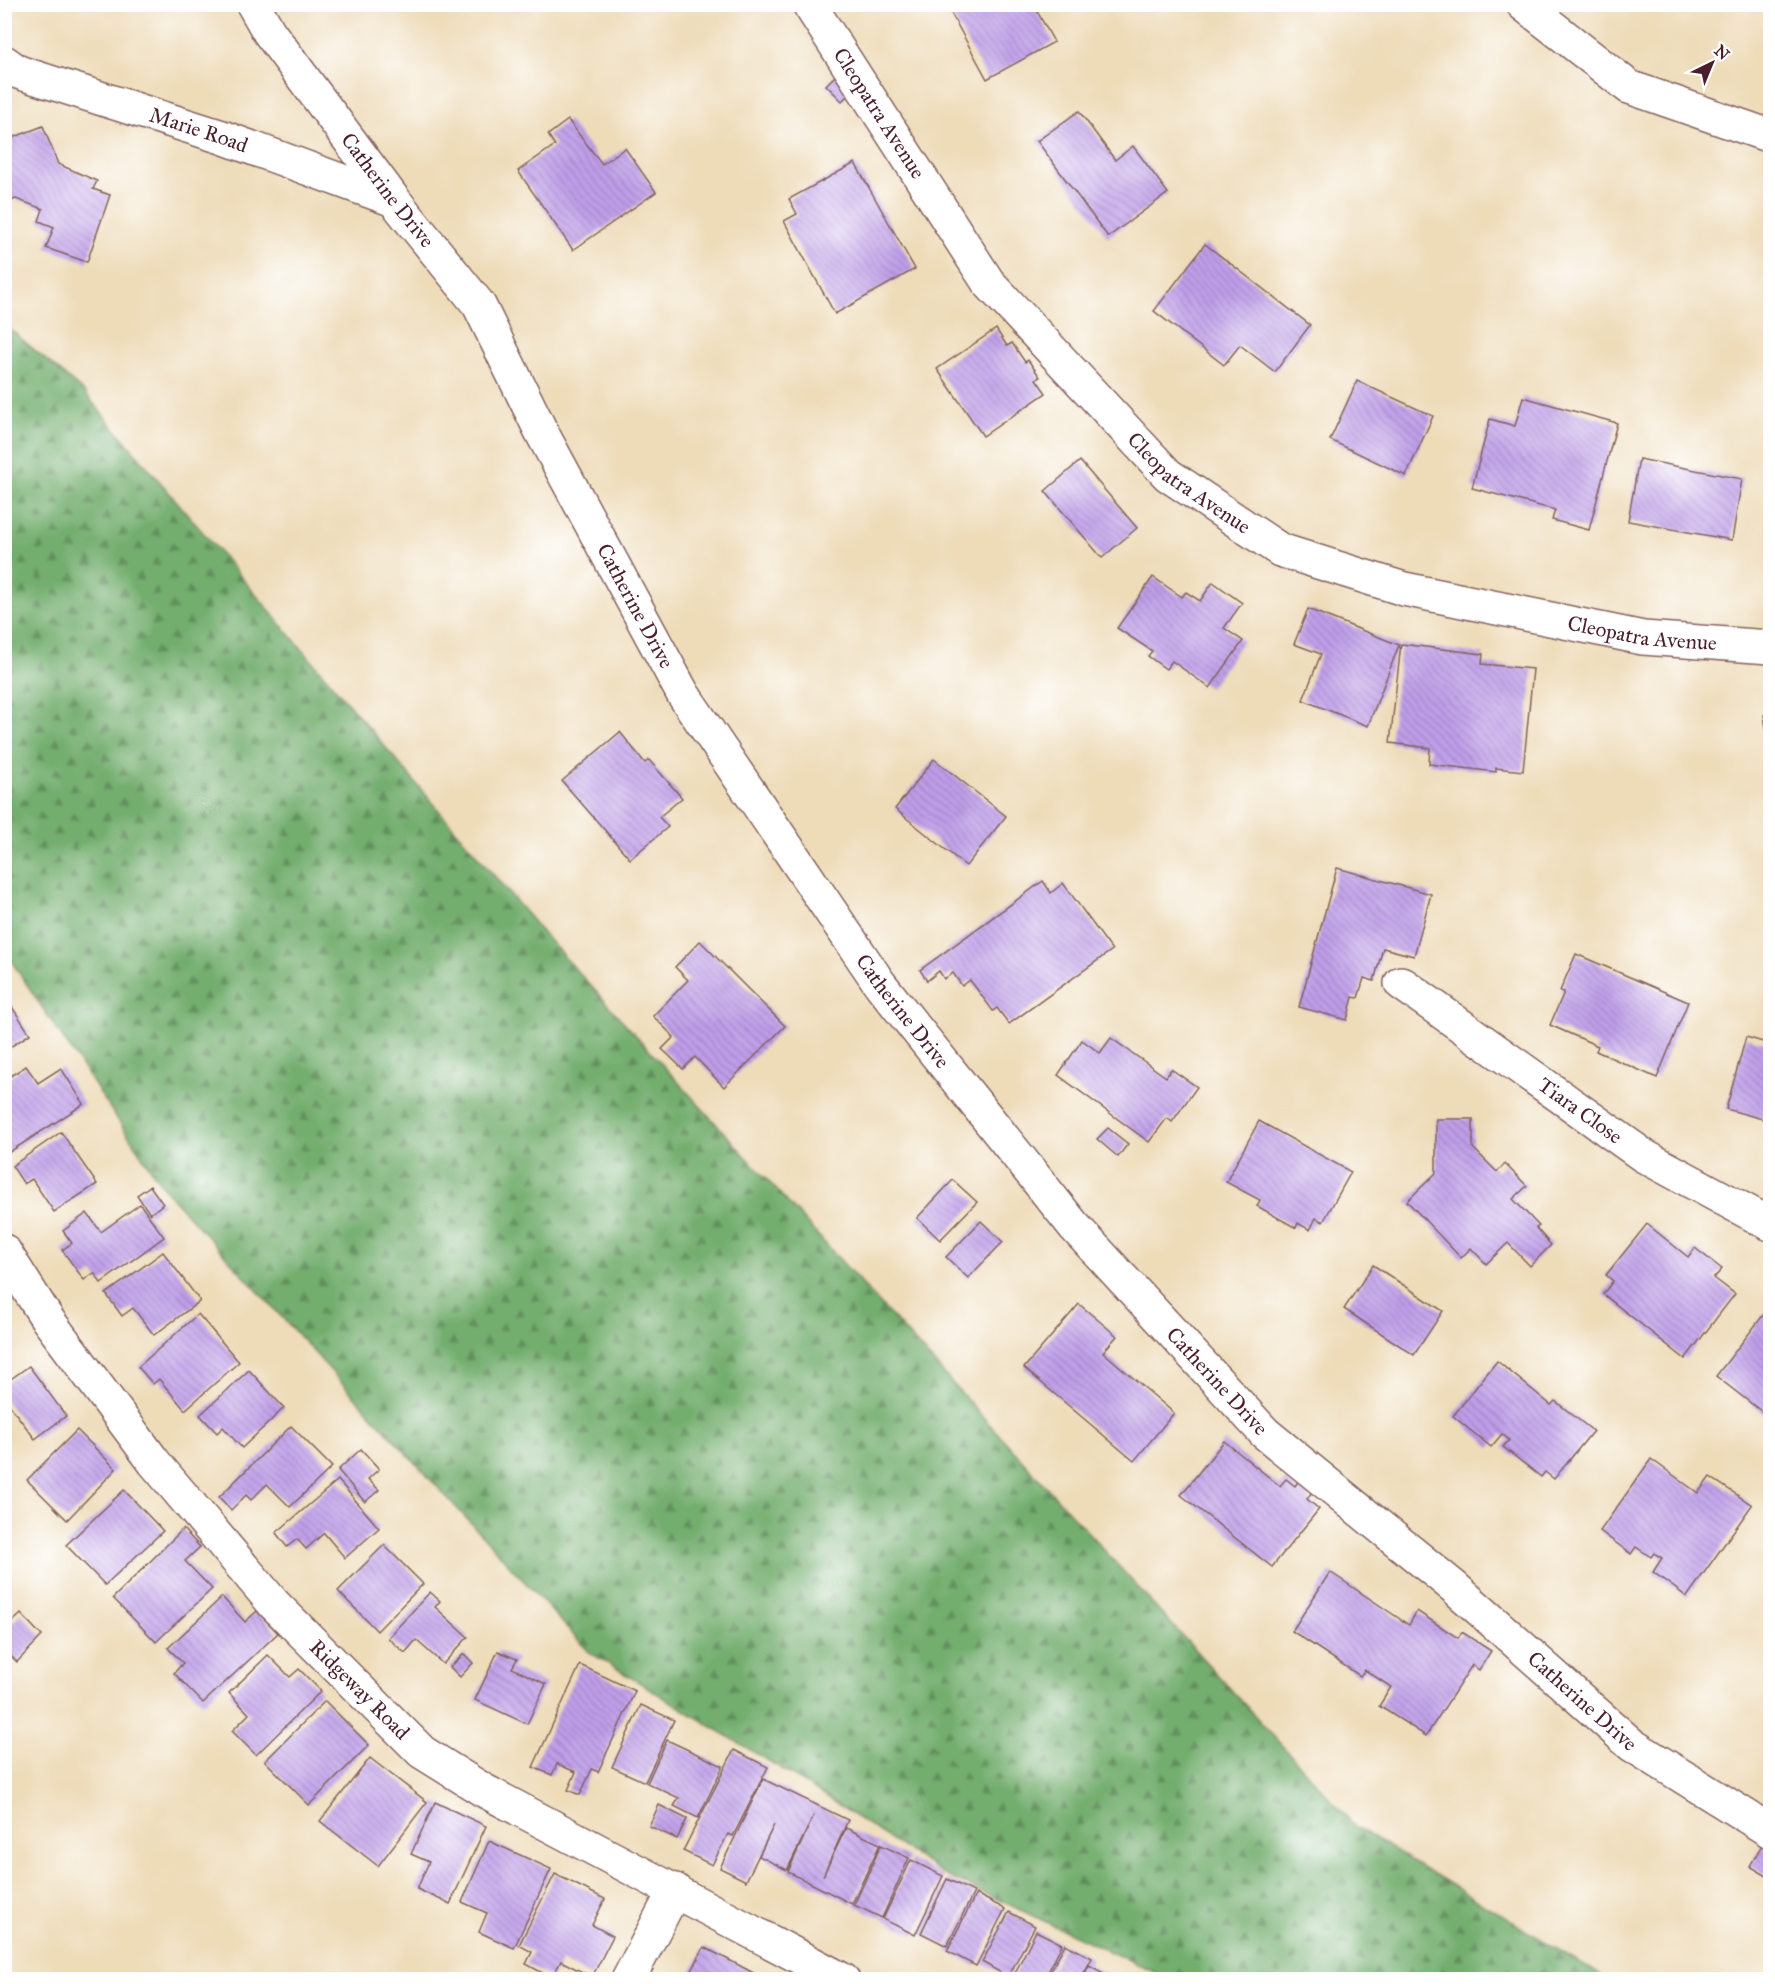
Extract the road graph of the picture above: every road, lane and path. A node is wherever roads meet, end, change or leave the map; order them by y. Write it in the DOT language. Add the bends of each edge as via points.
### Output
graph roads {
  1 [pos="253,4"];
  2 [pos="810,4"];
  3 [pos="1523,4"];
  4 [pos="4,62"];
  5 [pos="1770,136"];
  6 [pos="394,200"];
  7 [pos="1770,647"];
  8 [pos="1401,983"];
  9 [pos="1770,1224"];
  10 [pos="4,1251"];
  11 [pos="1770,1831"];
  12 [pos="675,1890"];
  13 [pos="628,1980"];
  14 [pos="843,1980"];
  1 -- 6 [label="street, Catherine Drive" via="269,32"];
  2 -- 7 [label="street, Cleopatra Avenue" via="988,282 1168,475 1280,550 1404,588 1643,638"];
  3 -- 5 [label="street" via="1629,87"];
  4 -- 6 [label="street, Marie Road" via="18,72 222,137"];
  6 -- 11 [label="street, Catherine Drive" via="479,305 542,432 683,694 880,984 1074,1226 1264,1433 1454,1587 1632,1745"];
  8 -- 9 [label="street, Tiara Close" via="1644,1156"];
  10 -- 12 [label="street, Ridgeway Road" via="48,1320 154,1462 274,1604 422,1752 483,1790"];
  12 -- 13 [label="street"];
  12 -- 14 [label="street, Ridgeway Road"];
}
